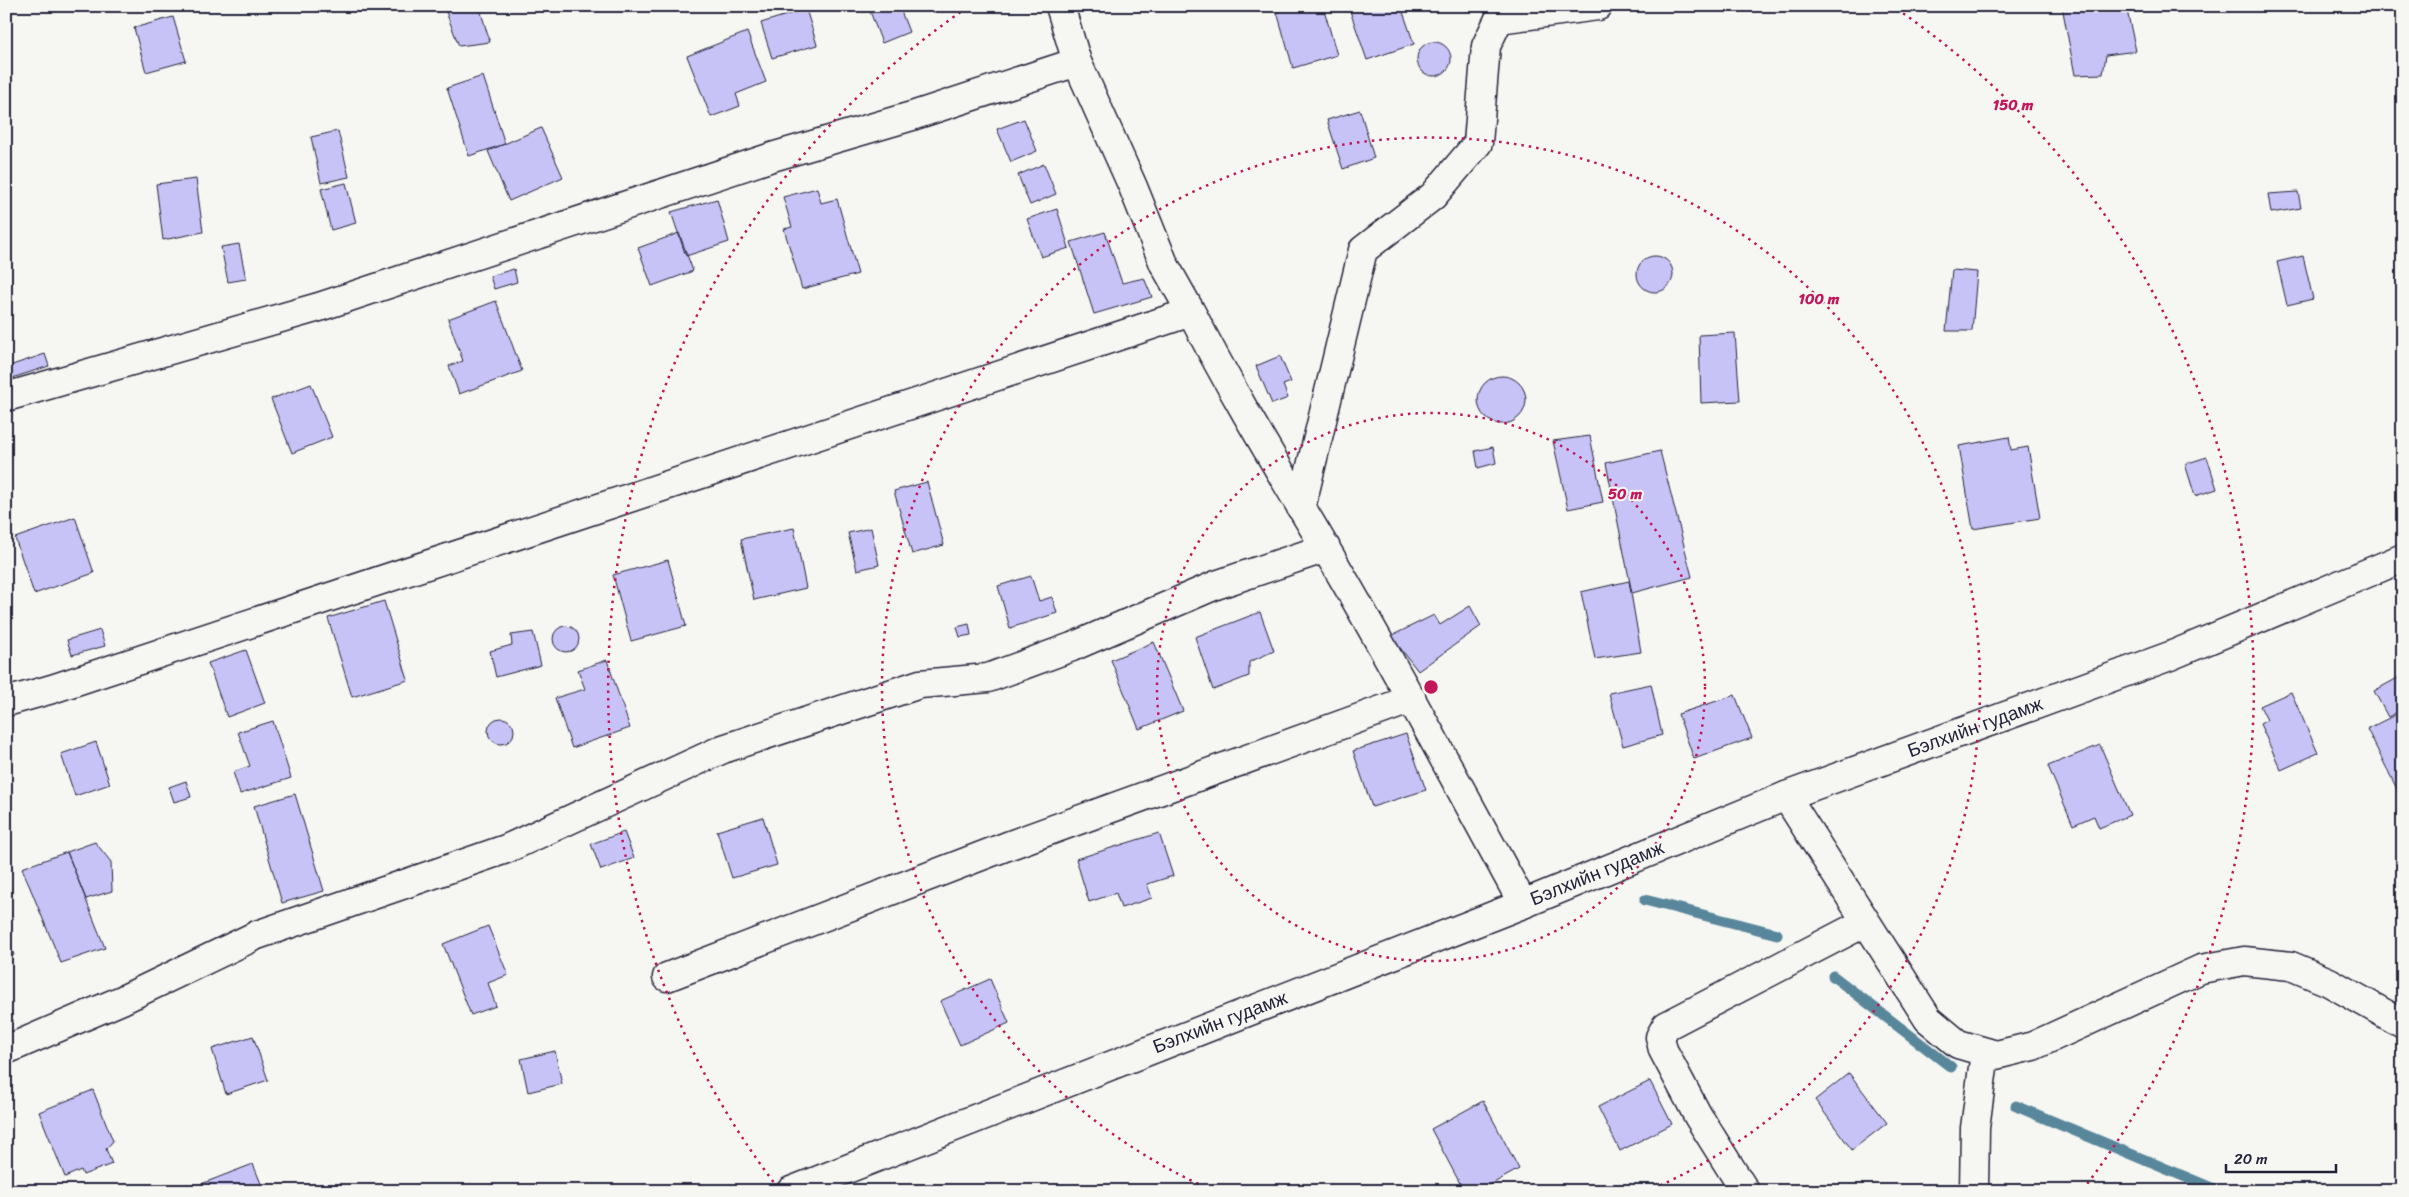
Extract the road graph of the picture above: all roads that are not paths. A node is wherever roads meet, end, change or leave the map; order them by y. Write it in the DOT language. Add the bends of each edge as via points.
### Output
graph roads {
  1 [pos="1060,6"];
  2 [pos="1598,6"];
  3 [pos="1077,62"];
  4 [pos="1191,312"];
  5 [pos="6,398"];
  6 [pos="1301,508"];
  7 [pos="1326,548"];
  8 [pos="2403,558"];
  9 [pos="1412,699"];
  10 [pos="6,702"];
  11 [pos="1786,796"];
  12 [pos="1523,904"];
  13 [pos="1866,922"];
  14 [pos="667,977"];
  15 [pos="2403,1024"];
  16 [pos="6,1050"];
  17 [pos="1985,1052"];
  18 [pos="792,1191"];
  19 [pos="1744,1191"];
  20 [pos="1974,1191"];
  1 -- 3 [label="street"];
  2 -- 6 [label="street" via="1499,19 1486,46 1478,143 1433,196 1363,250"];
  3 -- 4 [label="street" via="1164,264"];
  3 -- 5 [label="street" via="772,157 319,307"];
  4 -- 6 [label="street" via="1229,386"];
  4 -- 10 [label="street"];
  6 -- 7 [label="street"];
  7 -- 9 [label="street"];
  7 -- 16 [label="street" via="1216,585 1072,647 988,678 920,684 723,749 506,849 257,935 122,1000"];
  8 -- 11 [label="street, Бэлхийн гудамж" via="2170,656"];
  9 -- 12 [label="street"];
  9 -- 14 [label="street" via="1010,845"];
  11 -- 12 [label="street, Бэлхийн гудамж"];
  11 -- 13 [label="street"];
  12 -- 18 [label="street, Бэлхийн гудамж"];
  13 -- 17 [label="street" via="1928,1019 1958,1044"];
  13 -- 19 [label="street" via="1666,1026 1660,1036 1663,1050 1698,1116"];
  15 -- 17 [label="street" via="2329,982 2291,966 2244,962 2200,969 2033,1046 1996,1056"];
  17 -- 20 [label="street" via="1975,1128"];
}
